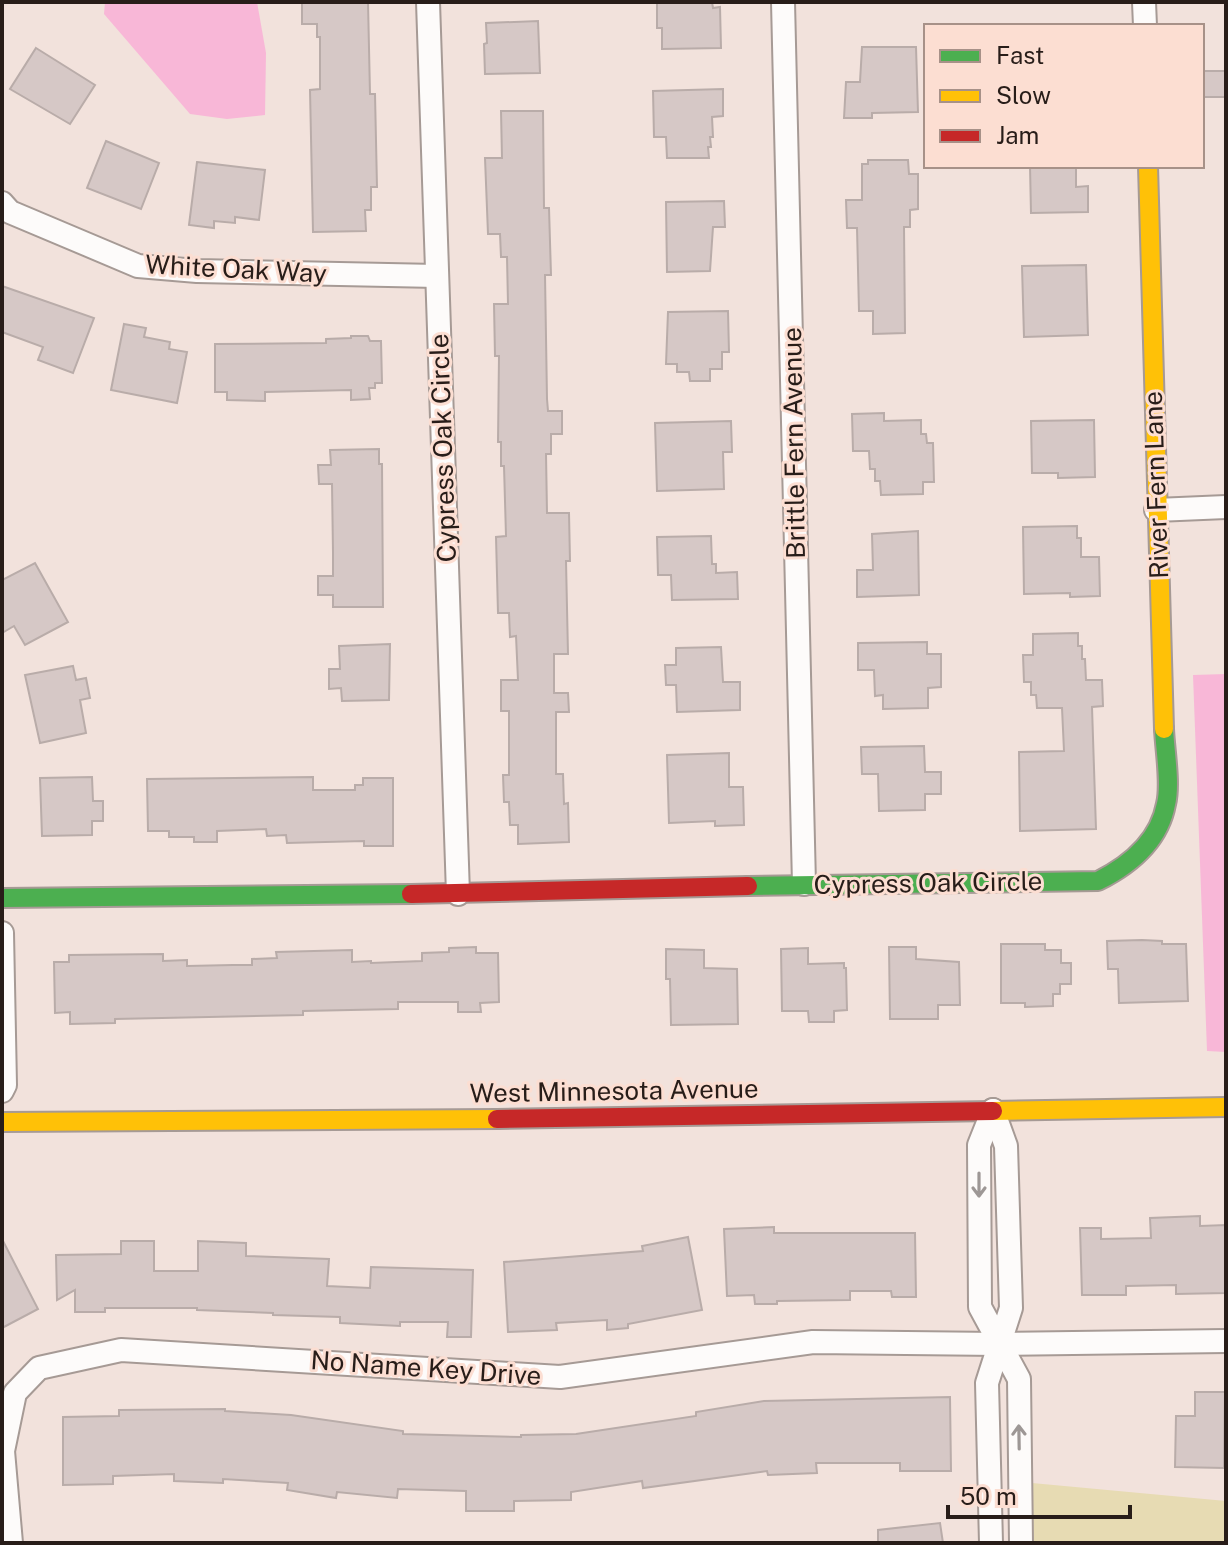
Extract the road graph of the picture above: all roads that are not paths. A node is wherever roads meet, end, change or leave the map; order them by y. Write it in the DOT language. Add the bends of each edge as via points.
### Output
graph roads {
  1 [pos="428,2"];
  2 [pos="783,2"];
  3 [pos="1144,2"];
  4 [pos="1145,24"];
  5 [pos="1148,168"];
  6 [pos="2,203"];
  7 [pos="437,276"];
  8 [pos="1226,507"];
  9 [pos="1156,510"];
  10 [pos="1167,803"];
  11 [pos="804,884"];
  12 [pos="458,894"];
  13 [pos="2,898"];
  14 [pos="2,933"];
  15 [pos="2,1091"];
  16 [pos="1226,1107"];
  17 [pos="993,1110"];
  18 [pos="2,1122"];
  19 [pos="1226,1341"];
  20 [pos="999,1344"];
  21 [pos="11,1543"];
  22 [pos="991,1543"];
  23 [pos="1021,1543"];
  1 -- 7 [label="street, Cypress Oak Circle"];
  2 -- 11 [label="street, Brittle Fern Avenue"];
  3 -- 4 [label="street"];
  5 -- 9 [label="street, River Fern Lane"];
  6 -- 7 [label="street, White Oak Way" via="10,212 138,266"];
  7 -- 12 [label="street, Cypress Oak Circle"];
  8 -- 9 [label="street"];
  9 -- 10 [label="street, River Fern Lane"];
  10 -- 11 [label="street, Cypress Oak Circle" via="1159,830 1141,854 1098,881"];
  11 -- 12 [label="street, Cypress Oak Circle"];
  12 -- 13 [label="street, Cypress Oak Circle"];
  14 -- 15 [label="street"];
  16 -- 17 [label="street, West Minnesota Avenue"];
  17 -- 18 [label="street, West Minnesota Avenue"];
  17 -- 20 [label="street" via="1006,1146 1011,1293"];
  17 -- 20 [label="street, one-way" via="979,1145 980,1307"];
  19 -- 20 [label="street, No Name Key Drive"];
  20 -- 21 [label="street, No Name Key Drive" via="813,1342 560,1377 121,1350 39,1368 15,1393 3,1451"];
  20 -- 22 [label="street" via="987,1383"];
  23 -- 20 [label="street, one-way" via="1019,1379"];
}
